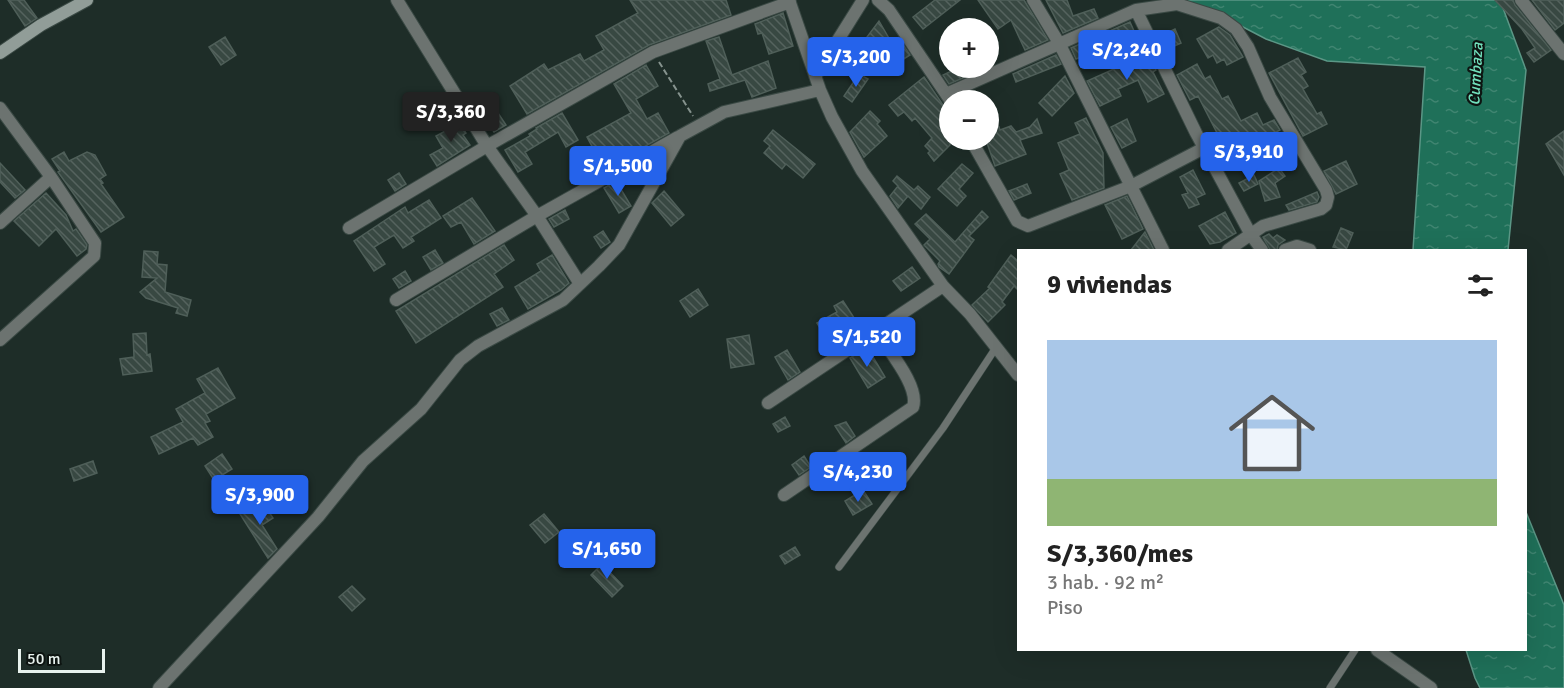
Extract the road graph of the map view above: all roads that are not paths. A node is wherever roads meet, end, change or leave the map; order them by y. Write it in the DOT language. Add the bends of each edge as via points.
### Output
graph roads {
  1 [pos="87,0"];
  2 [pos="397,0"];
  3 [pos="863,0"];
  4 [pos="878,0"];
  5 [pos="1033,0"];
  6 [pos="1521,0"];
  7 [pos="789,1"];
  8 [pos="1136,10"];
  9 [pos="1059,43"];
  10 [pos="1563,49"];
  11 [pos="0,53"];
  12 [pos="816,75"];
  13 [pos="820,90"];
  14 [pos="943,90"];
  15 [pos="962,90"];
  16 [pos="0,108"];
  17 [pos="680,136"];
  18 [pos="487,146"];
  19 [pos="1204,148"];
  20 [pos="977,150"];
  21 [pos="51,177"];
  22 [pos="1131,186"];
  23 [pos="537,216"];
  24 [pos="0,223"];
  25 [pos="349,228"];
  26 [pos="1251,235"];
  27 [pos="1162,249"];
  28 [pos="1230,249"];
  29 [pos="1261,249"];
  30 [pos="1289,249"];
  31 [pos="1307,249"];
  32 [pos="580,284"];
  33 [pos="943,286"];
  34 [pos="396,300"];
  35 [pos="876,330"];
  36 [pos="0,340"];
  37 [pos="997,346"];
  38 [pos="1017,374"];
  39 [pos="768,403"];
  40 [pos="784,495"];
  41 [pos="839,567"];
  42 [pos="1354,651"];
  43 [pos="1378,651"];
  44 [pos="159,688"];
  45 [pos="1330,688"];
  46 [pos="1431,688"];
  1 -- 11 [label="street"];
  2 -- 18 [label="street"];
  3 -- 12 [label="street"];
  4 -- 14 [label="street" via="889,10"];
  5 -- 9 [label="street"];
  6 -- 10 [label="street"];
  7 -- 12 [label="street"];
  7 -- 18 [label="street" via="653,52"];
  8 -- 9 [label="street"];
  8 -- 19 [label="street"];
  8 -- 26 [label="street" via="1177,4 1221,18 1236,29 1270,97 1326,190 1326,205 1321,209 1263,226"];
  9 -- 15 [label="street"];
  9 -- 22 [label="street"];
  12 -- 13 [label="street"];
  13 -- 17 [label="street" via="724,112"];
  13 -- 33 [label="street" via="862,171"];
  16 -- 21 [label="street"];
  17 -- 23 [label="street"];
  17 -- 32 [label="street" via="619,245"];
  18 -- 23 [label="street"];
  18 -- 25 [label="street"];
  19 -- 22 [label="street"];
  19 -- 26 [label="street"];
  20 -- 22 [label="street" via="1017,222 1024,225"];
  21 -- 24 [label="street"];
  21 -- 36 [label="street" via="96,250 94,256"];
  22 -- 27 [label="street"];
  23 -- 32 [label="street"];
  23 -- 34 [label="street"];
  26 -- 28 [label="street"];
  26 -- 29 [label="street"];
  30 -- 31 [label="street"];
  32 -- 44 [label="street" via="563,300 478,346 460,360 422,410 363,461 318,517"];
  33 -- 35 [label="street"];
  33 -- 37 [label="street"];
  35 -- 39 [label="street"];
  35 -- 40 [label="street" via="912,388 913,407"];
  37 -- 38 [label="street"];
  37 -- 41 [label="lane" via="943,428"];
  42 -- 45 [label="lane"];
  43 -- 46 [label="street"];
}
